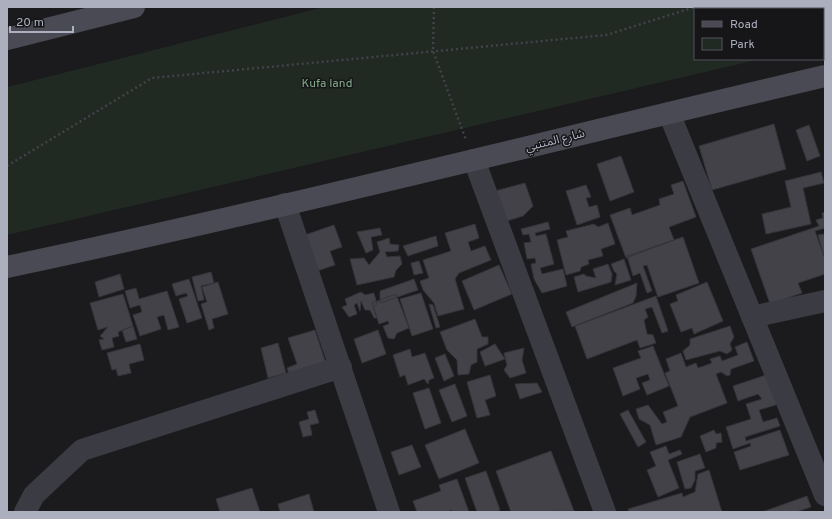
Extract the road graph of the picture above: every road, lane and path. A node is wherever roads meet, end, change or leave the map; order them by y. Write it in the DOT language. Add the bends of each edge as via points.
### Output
graph roads {
  1 [pos="134,7"];
  2 [pos="434,7"];
  3 [pos="695,7"];
  4 [pos="7,39"];
  5 [pos="433,51"];
  6 [pos="825,76"];
  7 [pos="668,113"];
  8 [pos="474,160"];
  9 [pos="7,166"];
  10 [pos="286,204"];
  11 [pos="7,267"];
  12 [pos="825,302"];
  13 [pos="752,317"];
  14 [pos="341,367"];
  15 [pos="825,495"];
  16 [pos="24,512"];
  17 [pos="389,512"];
  18 [pos="605,512"];
  1 -- 4 [label="street"];
  2 -- 5 [label="path"];
  3 -- 5 [label="path" via="606,35"];
  5 -- 8 [label="path"];
  5 -- 9 [label="path" via="152,78"];
  6 -- 7 [label="street, شارع المتنبي"];
  7 -- 8 [label="street, شارع المتنبي"];
  7 -- 13 [label="street"];
  8 -- 10 [label="street, شارع المتنبي"];
  8 -- 18 [label="street"];
  10 -- 11 [label="street, شارع المتنبي"];
  10 -- 14 [label="street"];
  12 -- 13 [label="street"];
  13 -- 15 [label="street"];
  14 -- 16 [label="street" via="82,450 34,495"];
  14 -- 17 [label="street"];
}
